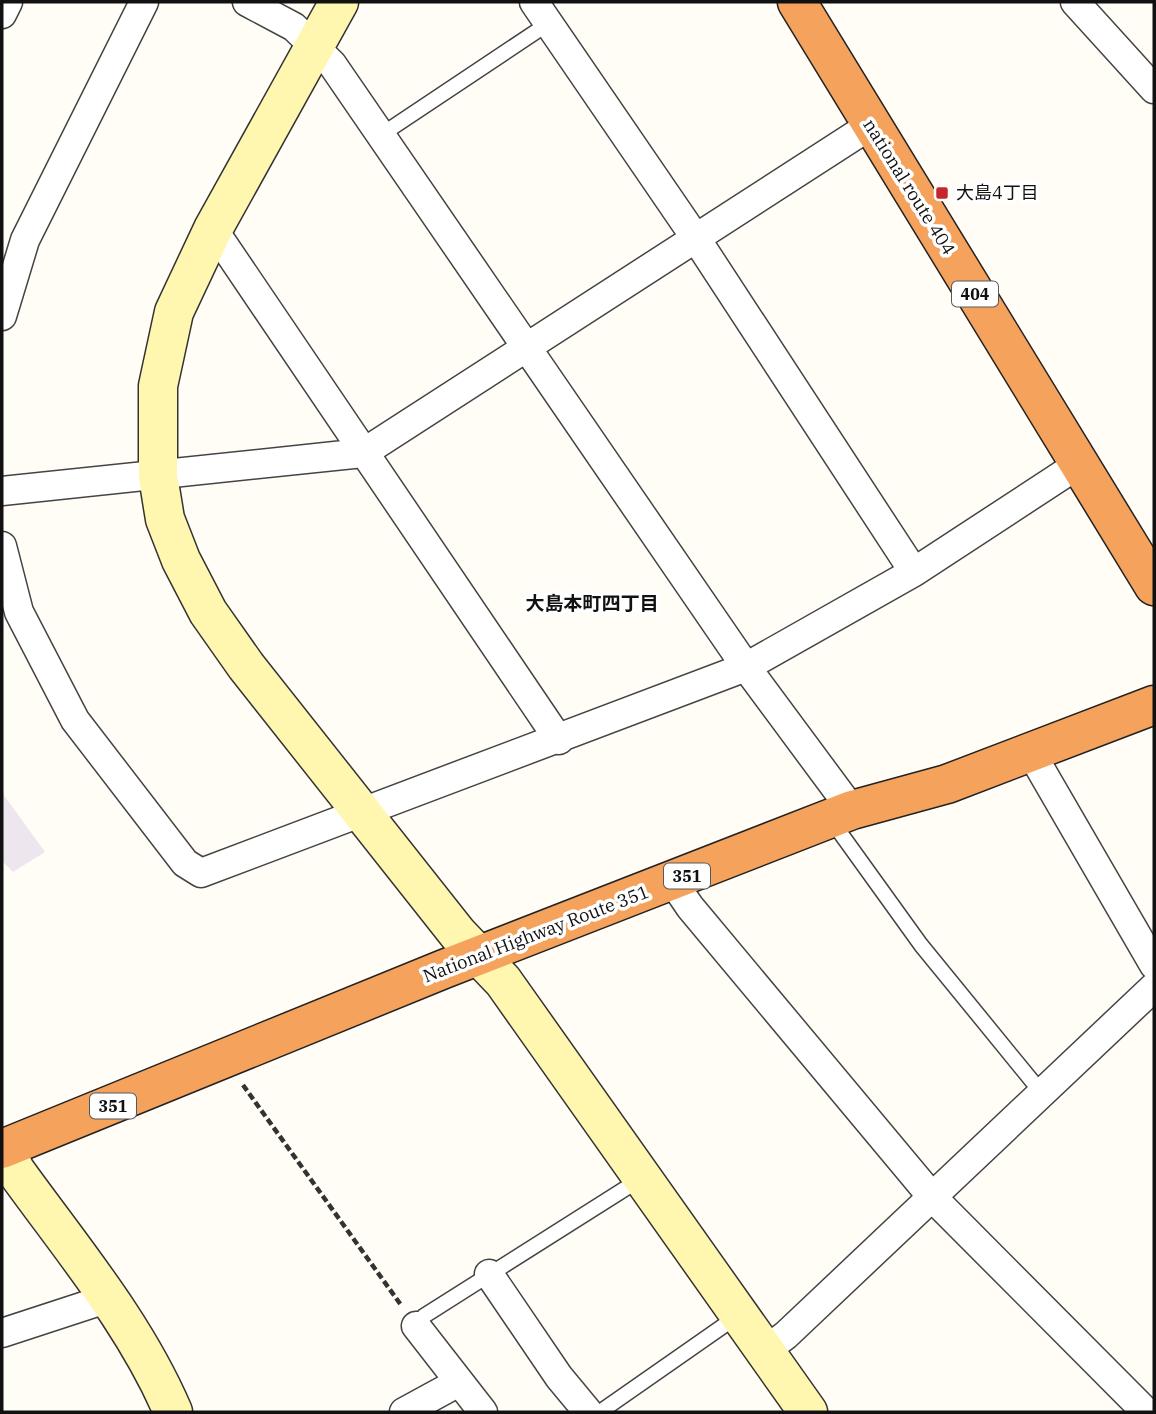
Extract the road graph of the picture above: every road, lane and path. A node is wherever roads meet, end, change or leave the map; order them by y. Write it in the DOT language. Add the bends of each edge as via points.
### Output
graph roads {
  1 [pos="8,2"];
  2 [pos="144,2"];
  3 [pos="247,2"];
  4 [pos="340,2"];
  5 [pos="797,2"];
  6 [pos="1075,2"];
  7 [pos="542,13"];
  8 [pos="2,14"];
  9 [pos="314,43"];
  10 [pos="1154,89"];
  11 [pos="871,125"];
  12 [pos="381,135"];
  13 [pos="212,229"];
  14 [pos="698,240"];
  15 [pos="2,316"];
  16 [pos="529,348"];
  17 [pos="363,453"];
  18 [pos="1079,464"];
  19 [pos="158,476"];
  20 [pos="2,491"];
  21 [pos="2,547"];
  22 [pos="914,572"];
  23 [pos="1154,586"];
  24 [pos="746,667"];
  25 [pos="1154,705"];
  26 [pos="559,740"];
  27 [pos="1030,751"];
  28 [pos="362,812"];
  29 [pos="842,815"];
  30 [pos="673,882"];
  31 [pos="481,956"];
  32 [pos="1154,965"];
  33 [pos="1154,987"];
  34 [pos="237,1076"];
  35 [pos="1041,1093"];
  36 [pos="3,1149"];
  37 [pos="643,1178"];
  38 [pos="933,1198"];
  39 [pos="489,1274"];
  40 [pos="109,1298"];
  41 [pos="740,1315"];
  42 [pos="416,1326"];
  43 [pos="2,1333"];
  44 [pos="765,1350"];
  45 [pos="459,1382"];
  46 [pos="1145,1408"];
  47 [pos="173,1412"];
  48 [pos="404,1412"];
  49 [pos="483,1412"];
  50 [pos="588,1412"];
  51 [pos="600,1412"];
  52 [pos="808,1412"];
  1 -- 8 [label="street"];
  2 -- 15 [label="street" via="24,240"];
  3 -- 9 [label="street" via="295,27"];
  4 -- 9 [label="street"];
  5 -- 11 [label="highway, national route 404 / 404"];
  6 -- 10 [label="street"];
  7 -- 12 [label="lane"];
  7 -- 14 [label="street"];
  9 -- 12 [label="street"];
  9 -- 13 [label="street"];
  11 -- 14 [label="street"];
  11 -- 18 [label="highway, national route 404 / 404"];
  12 -- 16 [label="street"];
  13 -- 17 [label="street"];
  13 -- 19 [label="street" via="171,325 158,386"];
  14 -- 16 [label="street"];
  14 -- 22 [label="street"];
  16 -- 17 [label="street"];
  16 -- 24 [label="street"];
  17 -- 19 [label="street"];
  17 -- 26 [label="street"];
  18 -- 22 [label="street"];
  18 -- 23 [label="highway, national route 404 / 404"];
  19 -- 20 [label="street"];
  19 -- 28 [label="street" via="165,519 208,612"];
  21 -- 28 [label="street" via="19,611 75,720 185,863 201,873 223,867"];
  22 -- 24 [label="street"];
  24 -- 26 [label="street"];
  24 -- 29 [label="street"];
  25 -- 27 [label="highway, National Highway Route 351 / 351"];
  26 -- 28 [label="street"];
  27 -- 29 [label="highway, National Highway Route 351 / 351" via="947,784"];
  27 -- 32 [label="street"];
  28 -- 31 [label="street" via="458,934"];
  29 -- 30 [label="highway, National Highway Route 351 / 351"];
  29 -- 35 [label="lane" via="921,946"];
  30 -- 31 [label="highway, National Highway Route 351 / 351"];
  30 -- 38 [label="street"];
  31 -- 36 [label="highway, National Highway Route 351 / 351"];
  31 -- 37 [label="street"];
  33 -- 35 [label="street"];
  34 -- 42 [label="path"];
  35 -- 38 [label="street"];
  36 -- 40 [label="street"];
  37 -- 39 [label="lane"];
  37 -- 41 [label="street"];
  38 -- 44 [label="street"];
  38 -- 46 [label="street"];
  39 -- 42 [label="lane" via="424,1316"];
  39 -- 50 [label="street"];
  40 -- 43 [label="street"];
  40 -- 47 [label="street" via="155,1369"];
  41 -- 44 [label="street"];
  41 -- 51 [label="lane"];
  42 -- 45 [label="street"];
  44 -- 52 [label="street"];
  45 -- 48 [label="street"];
  45 -- 49 [label="street"];
}
